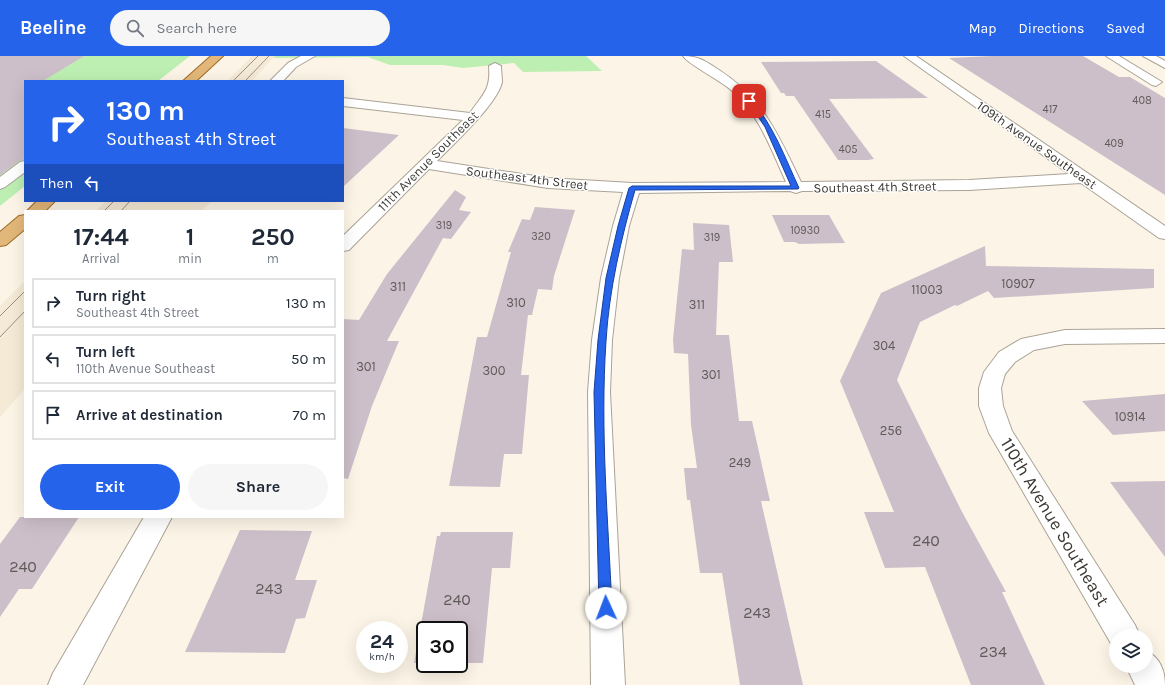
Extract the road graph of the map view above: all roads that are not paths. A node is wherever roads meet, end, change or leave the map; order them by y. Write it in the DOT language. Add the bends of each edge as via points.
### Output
graph roads {
  1 [pos="218,56"];
  2 [pos="310,56"];
  3 [pos="688,56"];
  4 [pos="909,56"];
  5 [pos="1111,56"];
  6 [pos="1148,56"];
  7 [pos="1165,65"];
  8 [pos="495,66"];
  9 [pos="190,80"];
  10 [pos="277,80"];
  11 [pos="1162,83"];
  12 [pos="344,102"];
  13 [pos="473,117"];
  14 [pos="425,164"];
  15 [pos="24,166"];
  16 [pos="1086,178"];
  17 [pos="0,184"];
  18 [pos="632,188"];
  19 [pos="796,188"];
  20 [pos="46,202"];
  21 [pos="36,210"];
  22 [pos="24,221"];
  23 [pos="1165,234"];
  24 [pos="0,241"];
  25 [pos="344,245"];
  26 [pos="1165,336"];
  27 [pos="157,518"];
  28 [pos="1120,629"];
  29 [pos="1146,673"];
  30 [pos="65,685"];
  31 [pos="608,685"];
  32 [pos="1154,685"];
  1 -- 9 [label="main road"];
  2 -- 10 [label="street" via="292,65"];
  3 -- 19 [label="street" via="741,93 757,110"];
  4 -- 16 [label="street, 109th Avenue Southeast"];
  5 -- 11 [label="street"];
  6 -- 7 [label="street"];
  8 -- 13 [label="street, 111th Avenue Southeast" via="496,80 493,90"];
  12 -- 13 [label="street"];
  13 -- 14 [label="street, 111th Avenue Southeast"];
  14 -- 18 [label="street, Southeast 4th Street" via="548,183"];
  14 -- 25 [label="street, 111th Avenue Southeast"];
  15 -- 17 [label="street"];
  16 -- 19 [label="street, Southeast 4th Street" via="969,185"];
  16 -- 23 [label="street, 109th Avenue Southeast"];
  18 -- 19 [label="street, Southeast 4th Street"];
  18 -- 31 [label="street" via="610,278 602,340 599,392"];
  20 -- 21 [label="main road"];
  22 -- 24 [label="main road"];
  26 -- 28 [label="street, 110th Avenue Southeast" via="1065,337 1028,344 1007,357 995,372 990,388 991,406 1001,433"];
  27 -- 30 [label="street"];
  29 -- 32 [label="street"];
}
